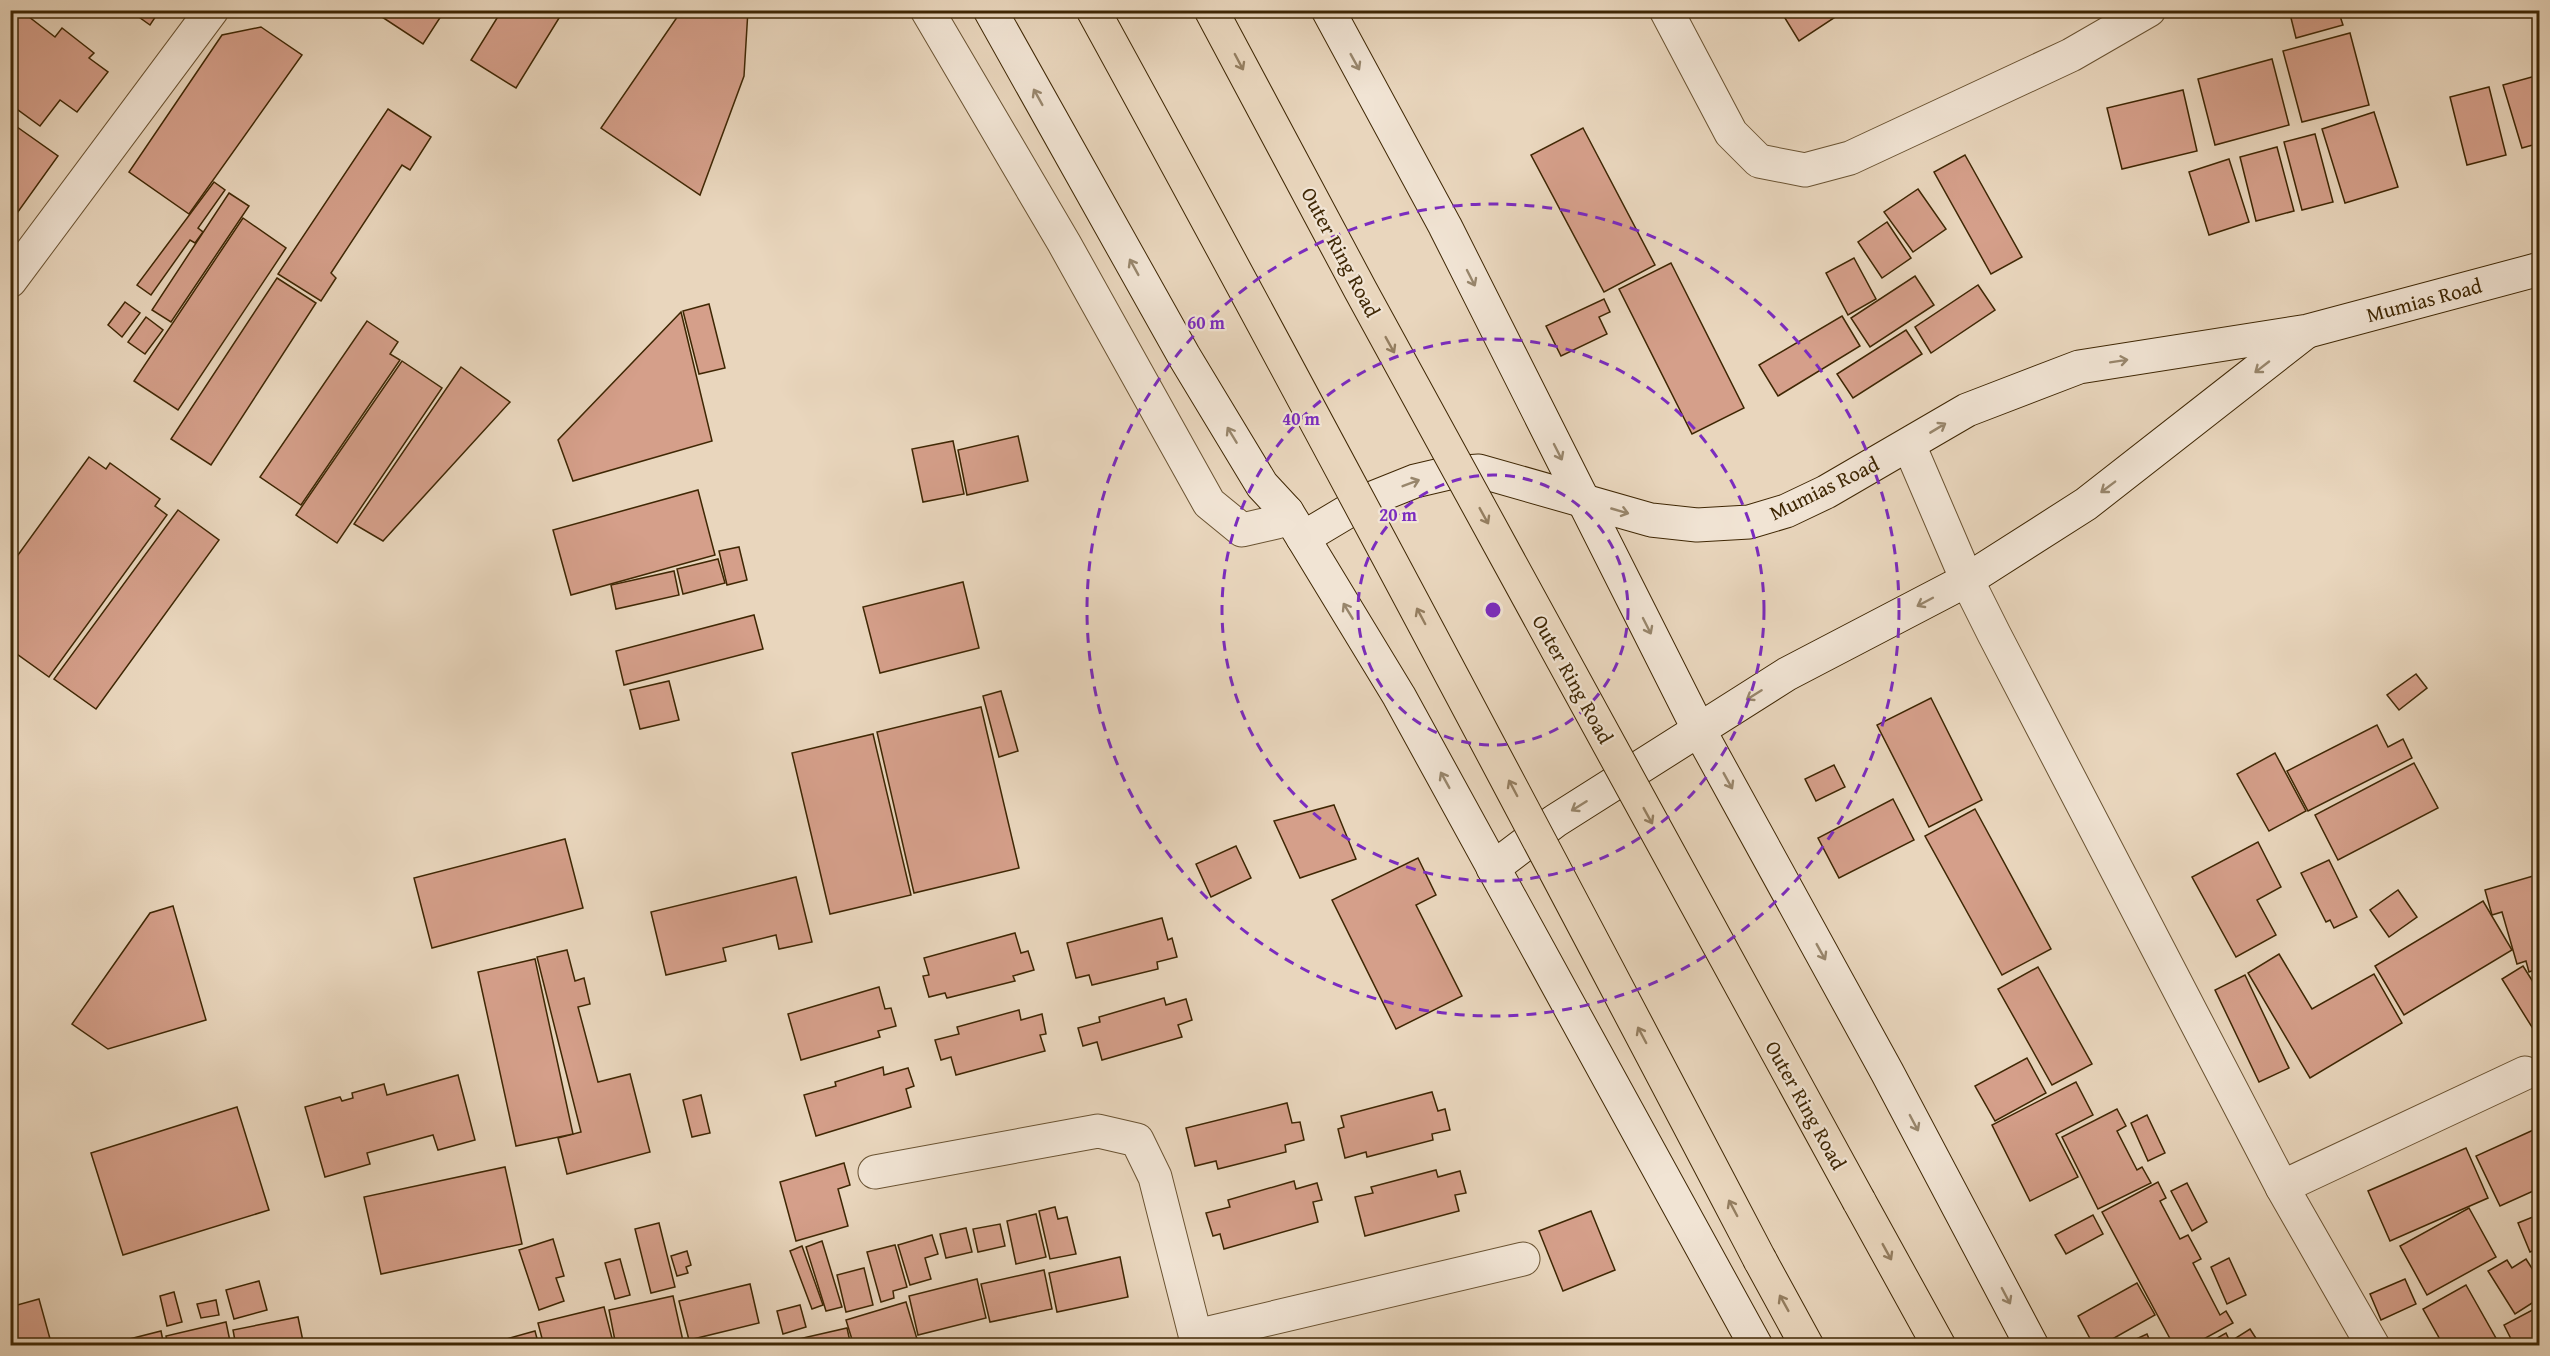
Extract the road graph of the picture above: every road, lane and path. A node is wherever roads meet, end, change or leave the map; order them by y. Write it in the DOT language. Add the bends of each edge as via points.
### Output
graph roads {
  1 [pos="212,10"];
  2 [pos="927,10"];
  3 [pos="990,10"];
  4 [pos="1093,10"];
  5 [pos="1211,10"];
  6 [pos="1328,10"];
  7 [pos="1666,10"];
  8 [pos="2149,10"];
  9 [pos="2540,269"];
  10 [pos="10,281"];
  11 [pos="2308,331"];
  12 [pos="1910,445"];
  13 [pos="1582,500"];
  14 [pos="1295,525"];
  15 [pos="1967,580"];
  16 [pos="1700,730"];
  17 [pos="1493,868"];
  18 [pos="2525,1073"];
  19 [pos="875,1172"];
  20 [pos="2282,1186"];
  21 [pos="1523,1258"];
  22 [pos="1197,1341"];
  23 [pos="1756,1346"];
  24 [pos="1807,1346"];
  25 [pos="1940,1346"];
  26 [pos="2032,1346"];
  27 [pos="2373,1346"];
  1 -- 10 [label="main road"];
  2 -- 14 [label="main road, Mumias Road" via="1064,243 1209,503 1242,530 1277,522"];
  14 -- 3 [label="main road, one-way" via="1262,485 1184,356"];
  24 -- 4 [label="main road, one-way, bridge" via="1500,764"];
  5 -- 25 [label="main road, Outer Ring Road, one-way, bridge" via="1567,669"];
  6 -- 13 [label="main road, one-way" via="1445,225"];
  7 -- 8 [label="main road" via="1731,133 1759,161 1805,170 1850,158 2071,55"];
  9 -- 11 [label="main road, Mumias Road"];
  12 -- 11 [label="main road, Mumias Road, one-way" via="1967,410 2079,368"];
  11 -- 15 [label="main road, Mumias Road, one-way" via="2086,504"];
  13 -- 12 [label="main road, Mumias Road, one-way" via="1651,520 1697,525 1749,522 1796,507"];
  12 -- 15 [label="main road"];
  14 -- 13 [label="main road, Mumias Road, one-way" via="1415,481 1479,471"];
  13 -- 16 [label="main road, one-way"];
  17 -- 14 [label="main road, one-way" via="1399,696"];
  15 -- 16 [label="main road, Mumias Road, one-way" via="1787,674"];
  15 -- 20 [label="main road"];
  16 -- 17 [label="main road, Mumias Road, one-way" via="1555,821"];
  16 -- 26 [label="main road, one-way"];
  17 -- 23 [label="main road"];
  18 -- 20 [label="main road"];
  19 -- 22 [label="main road" via="1098,1131 1137,1140 1155,1177"];
  20 -- 27 [label="main road"];
  21 -- 22 [label="main road"];
}
